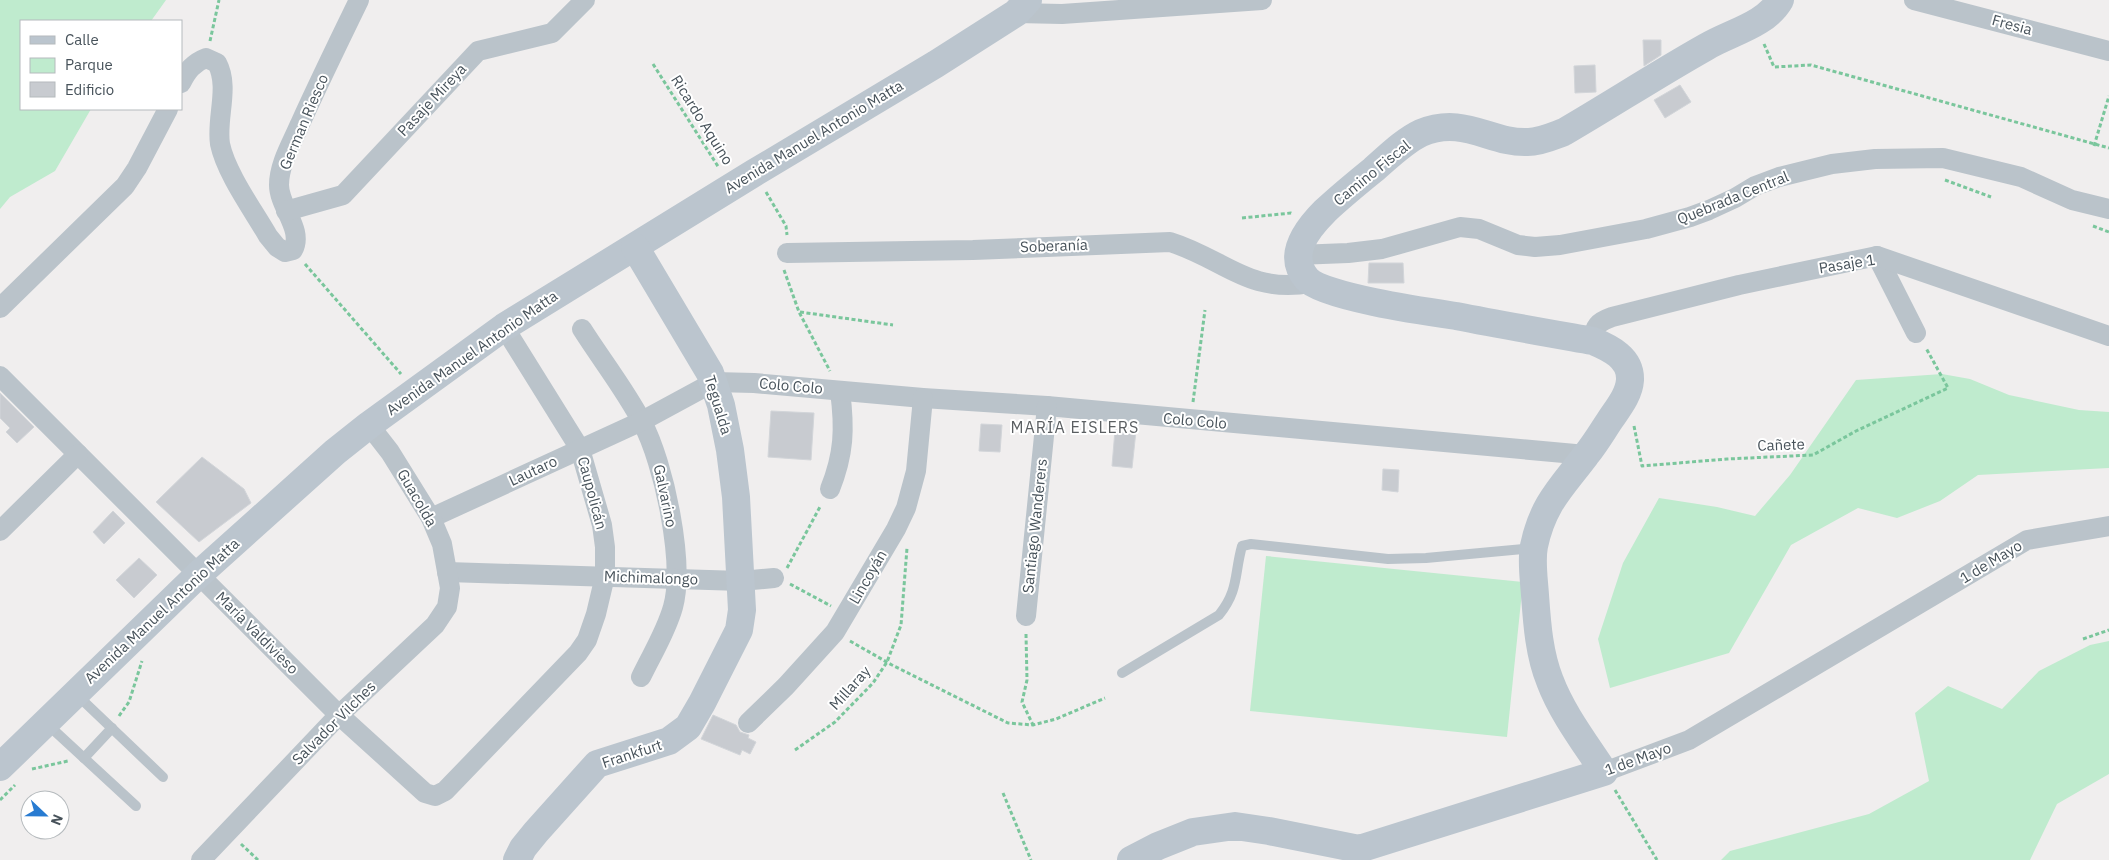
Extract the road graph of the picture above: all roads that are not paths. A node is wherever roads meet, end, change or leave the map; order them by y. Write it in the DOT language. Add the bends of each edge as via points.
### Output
graph roads {
  1 [pos="359,0"];
  2 [pos="585,0"];
  3 [pos="1262,0"];
  4 [pos="1780,0"];
  5 [pos="1914,0"];
  6 [pos="1022,6"];
  7 [pos="2109,51"];
  8 [pos="182,80"];
  9 [pos="167,110"];
  10 [pos="2109,209"];
  11 [pos="286,211"];
  12 [pos="635,247"];
  13 [pos="787,253"];
  14 [pos="1297,255"];
  15 [pos="1877,256"];
  16 [pos="1311,283"];
  17 [pos="0,308"];
  18 [pos="504,327"];
  19 [pos="582,330"];
  20 [pos="1916,332"];
  21 [pos="2109,336"];
  22 [pos="1593,341"];
  23 [pos="0,376"];
  24 [pos="714,382"];
  25 [pos="840,391"];
  26 [pos="923,398"];
  27 [pos="1047,406"];
  28 [pos="642,420"];
  29 [pos="369,424"];
  30 [pos="580,449"];
  31 [pos="78,454"];
  32 [pos="1586,455"];
  33 [pos="830,489"];
  34 [pos="431,518"];
  35 [pos="2109,526"];
  36 [pos="0,531"];
  37 [pos="1534,548"];
  38 [pos="198,575"];
  39 [pos="447,576"];
  40 [pos="605,576"];
  41 [pos="676,579"];
  42 [pos="778,579"];
  43 [pos="741,582"];
  44 [pos="1026,616"];
  45 [pos="1122,673"];
  46 [pos="641,677"];
  47 [pos="76,693"];
  48 [pos="339,715"];
  49 [pos="45,723"];
  50 [pos="748,723"];
  51 [pos="111,726"];
  52 [pos="82,756"];
  53 [pos="1604,772"];
  54 [pos="9,775"];
  55 [pos="163,777"];
  56 [pos="435,796"];
  57 [pos="136,806"];
  58 [pos="1353,854"];
  59 [pos="201,860"];
  60 [pos="517,860"];
  61 [pos="1130,860"];
  1 -- 11 [label="street, German Riesco" via="284,161 279,186"];
  2 -- 11 [label="street, Pasaje Mireya" via="552,33 478,51 343,195"];
  3 -- 6 [label="street" via="1062,14"];
  4 -- 14 [label="street, Camino Fiscal" via="1771,12 1564,132 1530,142 1514,142 1466,128 1449,127 1421,133 1327,209 1309,228"];
  5 -- 7 [label="street, Fresia"];
  6 -- 12 [label="street, Avenida Manuel Antonio Matta" via="936,64"];
  8 -- 11 [label="street, German Riesco" via="188,69 198,61 206,58 217,63 222,77 220,141 224,162 277,247 285,252 293,250 297,242"];
  9 -- 17 [label="street" via="125,186"];
  10 -- 14 [label="street, Quebrada Central" via="2072,200 2021,177 1943,158 1875,159 1832,164 1779,177 1690,217 1560,245 1518,246 1479,230 1460,227 1382,249 1348,254"];
  12 -- 18 [label="street, Avenida Manuel Antonio Matta"];
  12 -- 24 [label="street, Tegualda"];
  13 -- 16 [label="street, Soberanía" via="1170,242 1255,282 1294,286"];
  14 -- 16 [label="street" via="1302,272"];
  15 -- 20 [label="street"];
  15 -- 21 [label="street, Pasaje 1"];
  15 -- 22 [label="street, Pasaje 1" via="1739,285 1612,317 1596,326"];
  16 -- 22 [label="street" via="1377,302"];
  18 -- 29 [label="street, Avenida Manuel Antonio Matta"];
  18 -- 30 [label="street, Caupolicán"];
  19 -- 28 [label="street, Galvarino"];
  22 -- 32 [label="street" via="1621,357 1630,378 1627,391"];
  23 -- 31 [label="street, María Valdivieso"];
  24 -- 25 [label="street, Colo Colo"];
  24 -- 28 [label="street, Lautaro"];
  24 -- 43 [label="street, Tegualda" via="730,450"];
  25 -- 26 [label="street, Colo Colo"];
  25 -- 33 [label="street" via="842,451"];
  26 -- 27 [label="street, Colo Colo"];
  26 -- 50 [label="street, Lincoyán" via="916,471 906,508 896,529 835,632"];
  27 -- 32 [label="street, Colo Colo"];
  27 -- 44 [label="street, Santiago Wanderers"];
  28 -- 30 [label="street, Lautaro"];
  28 -- 41 [label="street, Galvarino" via="667,497"];
  29 -- 34 [label="street, Guacolda"];
  29 -- 38 [label="street, Avenida Manuel Antonio Matta"];
  30 -- 34 [label="street, Lautaro"];
  30 -- 40 [label="street, Caupolicán" via="602,525 606,547"];
  31 -- 36 [label="street"];
  31 -- 38 [label="street, María Valdivieso"];
  32 -- 37 [label="street" via="1554,496 1543,516"];
  34 -- 39 [label="street, Guacolda" via="442,544"];
  35 -- 53 [label="street, 1 de Mayo" via="2027,540 1689,740"];
  37 -- 45 [label="lane" via="1388,559 1250,544 1242,546 1235,590 1219,615"];
  37 -- 53 [label="street" via="1539,637 1550,680"];
  38 -- 47 [label="street, Avenida Manuel Antonio Matta"];
  38 -- 48 [label="street, María Valdivieso"];
  39 -- 40 [label="street, Michimalongo"];
  39 -- 48 [label="street, Salvador Vilches" via="450,588 443,615"];
  40 -- 41 [label="street, Michimalongo"];
  40 -- 56 [label="street, Caupolicán" via="587,640 578,653 445,791"];
  41 -- 43 [label="street, Michimalongo"];
  41 -- 46 [label="street, Galvarino" via="669,621"];
  42 -- 43 [label="street, Michimalongo"];
  43 -- 60 [label="street, Frankfurt" via="739,630 688,727 669,741 597,764 536,832"];
  47 -- 49 [label="street, Avenida Manuel Antonio Matta"];
  47 -- 51 [label="lane"];
  48 -- 56 [label="street, María Valdivieso" via="425,793"];
  48 -- 59 [label="street, Salvador Vilches"];
  49 -- 52 [label="lane"];
  49 -- 54 [label="street, Avenida Manuel Antonio Matta"];
  51 -- 52 [label="lane"];
  51 -- 55 [label="lane"];
  52 -- 57 [label="lane"];
  53 -- 58 [label="street, 1 de Mayo"];
  58 -- 61 [label="street, 1 de Mayo" via="1270,830 1235,826 1193,832"];
}
